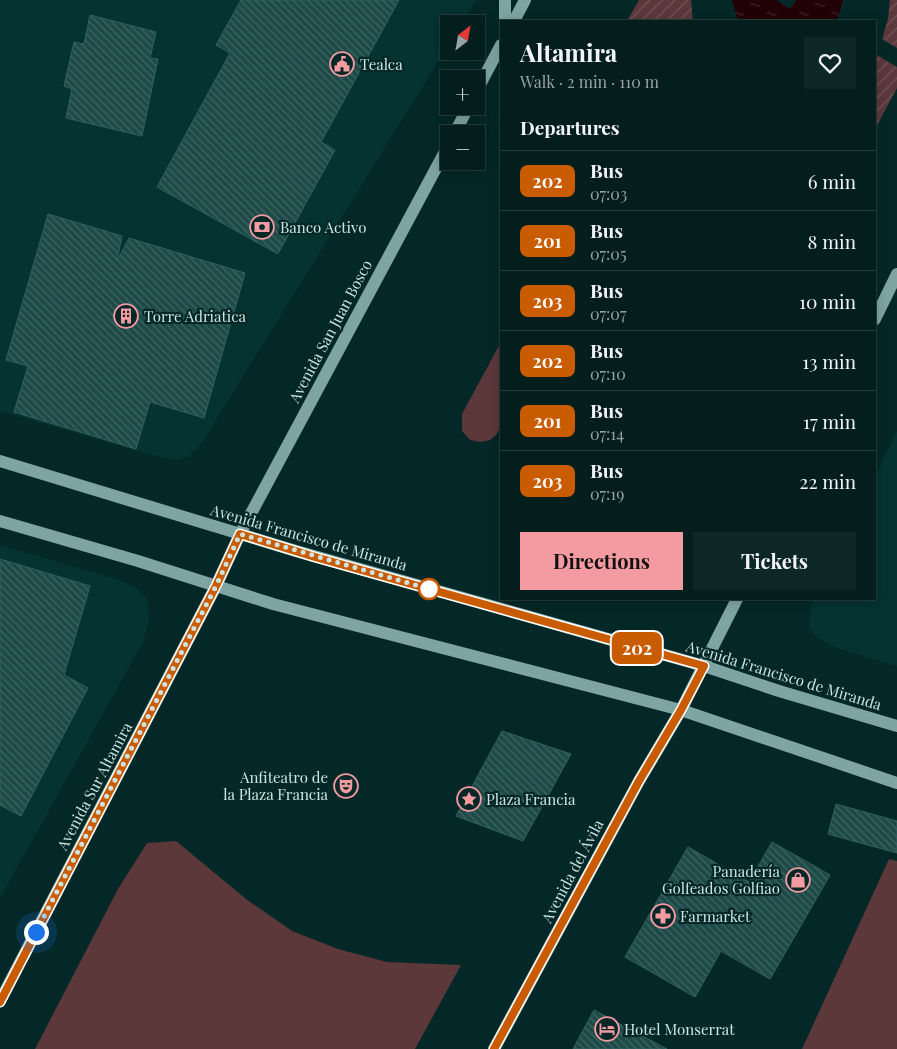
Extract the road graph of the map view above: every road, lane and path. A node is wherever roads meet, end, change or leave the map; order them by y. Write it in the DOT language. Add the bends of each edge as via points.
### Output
graph roads {
  1 [pos="505,0"];
  2 [pos="525,0"];
  3 [pos="505,20"];
  4 [pos="515,20"];
  5 [pos="500,47"];
  6 [pos="485,75"];
  7 [pos="440,161"];
  8 [pos="897,274"];
  9 [pos="876,317"];
  10 [pos="0,461"];
  11 [pos="0,521"];
  12 [pos="240,534"];
  13 [pos="216,586"];
  14 [pos="737,600"];
  15 [pos="704,666"];
  16 [pos="681,710"];
  17 [pos="897,726"];
  18 [pos="897,783"];
  19 [pos="0,1002"];
  20 [pos="494,1049"];
  1 -- 3 [label="main road"];
  2 -- 4 [label="main road"];
  5 -- 6 [label="main road"];
  7 -- 12 [label="main road, Avenida San Juan Bosco"];
  8 -- 9 [label="main road"];
  10 -- 12 [label="main road, Avenida Francisco de Miranda"];
  11 -- 13 [label="main road"];
  12 -- 13 [label="main road, Avenida San Juan Bosco"];
  12 -- 15 [label="main road, Avenida Francisco de Miranda"];
  13 -- 16 [label="main road" via="273,604"];
  13 -- 19 [label="main road, Avenida Sur Altamira"];
  14 -- 15 [label="main road, Avenida del Ávila"];
  15 -- 16 [label="main road, Avenida del Ávila"];
  15 -- 17 [label="main road, Avenida Francisco de Miranda"];
  16 -- 18 [label="main road"];
  16 -- 20 [label="main road, Avenida del Ávila"];
}
